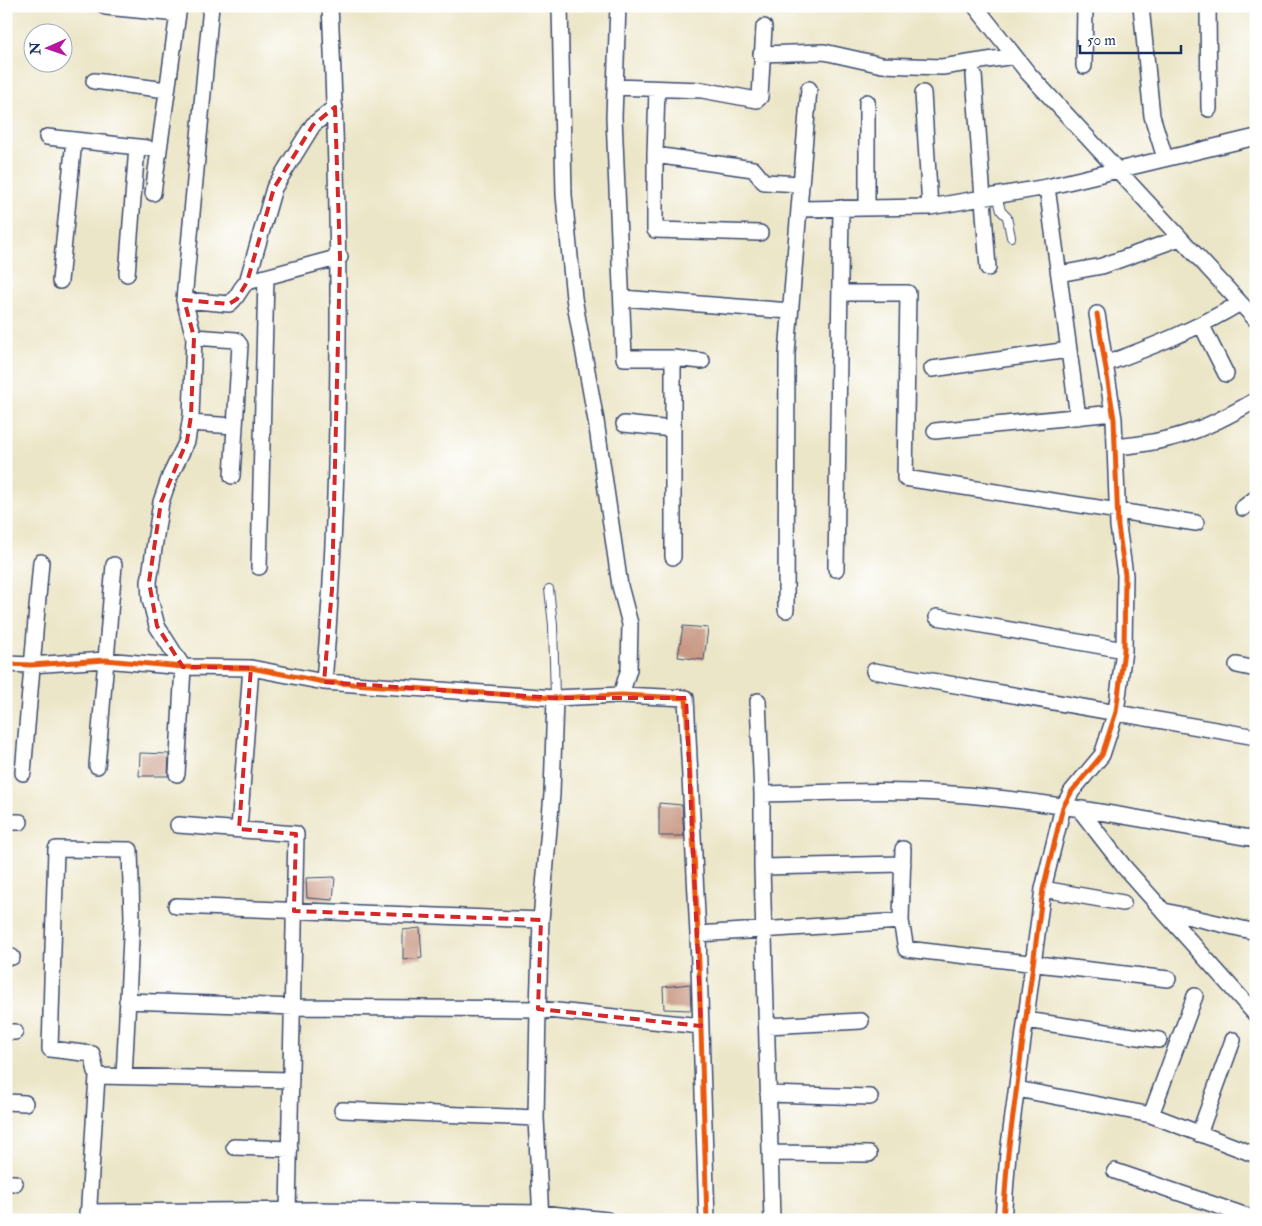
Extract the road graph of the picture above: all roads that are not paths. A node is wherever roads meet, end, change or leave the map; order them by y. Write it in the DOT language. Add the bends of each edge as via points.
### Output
graph roads {
  1 [pos="211,6"];
  2 [pos="330,6"];
  3 [pos="560,6"];
  4 [pos="618,6"];
  5 [pos="975,6"];
  6 [pos="1085,6"];
  7 [pos="1142,6"];
  8 [pos="1208,6"];
  9 [pos="106,7"];
  10 [pos="178,10"];
  11 [pos="764,27"];
  12 [pos="761,54"];
  13 [pos="1014,56"];
  14 [pos="1084,66"];
  15 [pos="974,75"];
  16 [pos="94,81"];
  17 [pos="615,87"];
  18 [pos="657,89"];
  19 [pos="809,89"];
  20 [pos="167,90"];
  21 [pos="923,93"];
  22 [pos="867,102"];
  23 [pos="335,107"];
  24 [pos="1209,109"];
  25 [pos="48,137"];
  26 [pos="1256,137"];
  27 [pos="74,140"];
  28 [pos="137,147"];
  29 [pos="159,150"];
  30 [pos="654,155"];
  31 [pos="1165,158"];
  32 [pos="1117,170"];
  33 [pos="801,184"];
  34 [pos="1047,187"];
  35 [pos="153,193"];
  36 [pos="990,196"];
  37 [pos="930,207"];
  38 [pos="799,208"];
  39 [pos="841,208"];
  40 [pos="867,208"];
  41 [pos="760,233"];
  42 [pos="1011,237"];
  43 [pos="1180,238"];
  44 [pos="340,257"];
  45 [pos="988,268"];
  46 [pos="127,274"];
  47 [pos="1059,274"];
  48 [pos="266,277"];
  49 [pos="60,281"];
  50 [pos="247,282"];
  51 [pos="840,293"];
  52 [pos="622,298"];
  53 [pos="184,300"];
  54 [pos="1240,303"];
  55 [pos="790,311"];
  56 [pos="1097,314"];
  57 [pos="1256,320"];
  58 [pos="1202,326"];
  59 [pos="194,337"];
  60 [pos="1069,350"];
  61 [pos="673,358"];
  62 [pos="702,361"];
  63 [pos="1105,364"];
  64 [pos="932,369"];
  65 [pos="1226,374"];
  66 [pos="1256,400"];
  67 [pos="1113,413"];
  68 [pos="1078,416"];
  69 [pos="190,423"];
  70 [pos="624,424"];
  71 [pos="234,426"];
  72 [pos="672,429"];
  73 [pos="935,431"];
  74 [pos="1115,447"];
  75 [pos="232,476"];
  76 [pos="1256,498"];
  77 [pos="1243,508"];
  78 [pos="1118,511"];
  79 [pos="1196,523"];
  80 [pos="674,557"];
  81 [pos="41,562"];
  82 [pos="114,565"];
  83 [pos="259,567"];
  84 [pos="836,569"];
  85 [pos="549,589"];
  86 [pos="786,610"];
  87 [pos="937,617"];
  88 [pos="1124,650"];
  89 [pos="105,660"];
  90 [pos="6,664"];
  91 [pos="31,665"];
  92 [pos="1237,665"];
  93 [pos="183,667"];
  94 [pos="251,668"];
  95 [pos="1256,668"];
  96 [pos="874,671"];
  97 [pos="324,682"];
  98 [pos="621,696"];
  99 [pos="555,698"];
  100 [pos="758,701"];
  101 [pos="1116,712"];
  102 [pos="1256,737"];
  103 [pos="97,766"];
  104 [pos="23,773"];
  105 [pos="177,774"];
  106 [pos="762,794"];
  107 [pos="1063,806"];
  108 [pos="1080,810"];
  109 [pos="178,825"];
  110 [pos="239,829"];
  111 [pos="1256,839"];
  112 [pos="904,849"];
  113 [pos="903,864"];
  114 [pos="762,866"];
  115 [pos="1042,889"];
  116 [pos="1123,903"];
  117 [pos="176,906"];
  118 [pos="294,911"];
  119 [pos="1164,911"];
  120 [pos="541,920"];
  121 [pos="902,921"];
  122 [pos="764,931"];
  123 [pos="1256,932"];
  124 [pos="698,934"];
  125 [pos="1033,964"];
  126 [pos="1168,979"];
  127 [pos="1195,996"];
  128 [pos="127,1001"];
  129 [pos="294,1007"];
  130 [pos="538,1009"];
  131 [pos="1256,1015"];
  132 [pos="1026,1020"];
  133 [pos="861,1021"];
  134 [pos="701,1026"];
  135 [pos="766,1026"];
  136 [pos="1159,1040"];
  137 [pos="1233,1040"];
  138 [pos="97,1076"];
  139 [pos="124,1077"];
  140 [pos="292,1080"];
  141 [pos="1017,1089"];
  142 [pos="768,1094"];
  143 [pos="870,1097"];
  144 [pos="6,1102"];
  145 [pos="25,1103"];
  146 [pos="342,1110"];
  147 [pos="1151,1115"];
  148 [pos="536,1118"];
  149 [pos="1199,1134"];
  150 [pos="234,1147"];
  151 [pos="290,1149"];
  152 [pos="770,1153"];
  153 [pos="869,1154"];
  154 [pos="1256,1155"];
  155 [pos="1115,1171"];
  156 [pos="288,1211"];
  157 [pos="1254,1215"];
  158 [pos="88,1216"];
  159 [pos="541,1217"];
  160 [pos="607,1220"];
  161 [pos="706,1220"];
  162 [pos="772,1220"];
  163 [pos="1003,1220"];
  1 -- 53 [label="street"];
  2 -- 23 [label="street"];
  3 -- 98 [label="street" via="564,195 574,298 620,586 630,624 629,670"];
  4 -- 17 [label="street"];
  5 -- 13 [label="street"];
  6 -- 14 [label="street"];
  7 -- 31 [label="street" via="1152,116"];
  8 -- 24 [label="street"];
  9 -- 10 [label="street"];
  10 -- 20 [label="street"];
  11 -- 12 [label="street"];
  12 -- 13 [label="street" via="824,52 882,65 942,66"];
  12 -- 18 [label="street" via="760,97 757,100 702,90"];
  13 -- 32 [label="street"];
  15 -- 36 [label="street"];
  16 -- 20 [label="street"];
  17 -- 18 [label="street"];
  17 -- 52 [label="street"];
  18 -- 30 [label="street"];
  19 -- 33 [label="street"];
  20 -- 29 [label="street"];
  21 -- 37 [label="street"];
  22 -- 40 [label="street"];
  23 -- 44 [label="street"];
  23 -- 50 [label="street" via="313,125 274,188"];
  25 -- 27 [label="street"];
  26 -- 31 [label="street"];
  27 -- 28 [label="street"];
  27 -- 49 [label="street"];
  28 -- 29 [label="street"];
  28 -- 46 [label="street"];
  29 -- 35 [label="street"];
  30 -- 33 [label="street" via="753,169 764,182"];
  30 -- 41 [label="street" via="655,230"];
  31 -- 32 [label="street"];
  32 -- 34 [label="street"];
  32 -- 43 [label="street"];
  33 -- 38 [label="street"];
  34 -- 36 [label="street"];
  34 -- 47 [label="street"];
  36 -- 37 [label="street"];
  36 -- 42 [label="lane" via="1007,217"];
  36 -- 45 [label="street"];
  37 -- 40 [label="street"];
  38 -- 39 [label="street"];
  38 -- 55 [label="street"];
  39 -- 40 [label="street"];
  39 -- 51 [label="street"];
  43 -- 47 [label="street" via="1102,266"];
  43 -- 54 [label="street"];
  44 -- 48 [label="street"];
  44 -- 97 [label="street" via="332,589"];
  47 -- 60 [label="street"];
  48 -- 50 [label="street"];
  48 -- 83 [label="street"];
  50 -- 53 [label="street" via="237,299 229,304"];
  51 -- 78 [label="street" via="908,293 905,478"];
  51 -- 84 [label="street"];
  52 -- 55 [label="street"];
  52 -- 61 [label="street" via="624,358"];
  53 -- 59 [label="street"];
  54 -- 57 [label="street"];
  54 -- 58 [label="street"];
  55 -- 86 [label="street" via="786,372"];
  56 -- 63 [label="street"];
  58 -- 63 [label="street"];
  58 -- 65 [label="street"];
  59 -- 69 [label="street"];
  59 -- 71 [label="street" via="236,340 240,345"];
  60 -- 64 [label="street"];
  60 -- 68 [label="street"];
  61 -- 62 [label="street"];
  61 -- 72 [label="street"];
  63 -- 67 [label="street"];
  66 -- 74 [label="street" via="1193,433 1154,444"];
  67 -- 68 [label="street"];
  67 -- 74 [label="street"];
  68 -- 73 [label="street"];
  69 -- 71 [label="street"];
  69 -- 93 [label="street" via="187,442 161,502 149,582 157,626"];
  70 -- 72 [label="street"];
  71 -- 75 [label="street"];
  72 -- 80 [label="street"];
  74 -- 78 [label="street"];
  76 -- 77 [label="street"];
  78 -- 79 [label="street"];
  78 -- 88 [label="street" via="1125,575"];
  81 -- 91 [label="street"];
  82 -- 89 [label="street"];
  85 -- 99 [label="lane"];
  87 -- 88 [label="street"];
  88 -- 101 [label="street"];
  89 -- 91 [label="street"];
  89 -- 93 [label="street"];
  89 -- 103 [label="street"];
  90 -- 91 [label="street"];
  91 -- 104 [label="street"];
  92 -- 95 [label="street"];
  93 -- 94 [label="street"];
  93 -- 105 [label="street"];
  94 -- 97 [label="street"];
  94 -- 110 [label="street"];
  96 -- 101 [label="street"];
  97 -- 99 [label="street"];
  98 -- 99 [label="street"];
  98 -- 124 [label="street" via="686,698"];
  99 -- 120 [label="street" via="552,794"];
  100 -- 106 [label="street"];
  101 -- 102 [label="street"];
  101 -- 107 [label="street" via="1102,755"];
  106 -- 107 [label="street" via="895,791"];
  106 -- 114 [label="street"];
  107 -- 108 [label="street"];
  107 -- 115 [label="street"];
  108 -- 111 [label="street"];
  108 -- 119 [label="street"];
  109 -- 110 [label="street"];
  110 -- 118 [label="street" via="296,834"];
  112 -- 113 [label="street"];
  113 -- 114 [label="street"];
  113 -- 121 [label="street"];
  114 -- 122 [label="street"];
  115 -- 116 [label="street"];
  115 -- 125 [label="street"];
  117 -- 118 [label="street"];
  118 -- 120 [label="street"];
  118 -- 129 [label="street"];
  119 -- 123 [label="street"];
  119 -- 131 [label="street"];
  120 -- 130 [label="street"];
  121 -- 122 [label="street"];
  121 -- 125 [label="street" via="906,948"];
  122 -- 124 [label="street"];
  122 -- 135 [label="street"];
  124 -- 134 [label="street"];
  125 -- 126 [label="street"];
  125 -- 132 [label="street"];
  127 -- 147 [label="street"];
  128 -- 129 [label="street"];
  128 -- 138 [label="street" via="132,918 130,850 56,849 50,1049 92,1054"];
  128 -- 139 [label="street"];
  129 -- 130 [label="street"];
  129 -- 140 [label="street"];
  130 -- 134 [label="street"];
  130 -- 148 [label="street"];
  132 -- 136 [label="street"];
  132 -- 141 [label="street"];
  133 -- 135 [label="street"];
  134 -- 161 [label="street"];
  135 -- 142 [label="street"];
  137 -- 149 [label="street"];
  138 -- 139 [label="street"];
  138 -- 158 [label="street"];
  139 -- 140 [label="street"];
  140 -- 151 [label="street"];
  141 -- 147 [label="street"];
  141 -- 163 [label="street"];
  142 -- 143 [label="street"];
  142 -- 152 [label="street"];
  144 -- 145 [label="street"];
  146 -- 148 [label="street"];
  147 -- 149 [label="street"];
  148 -- 159 [label="street"];
  149 -- 154 [label="street"];
  150 -- 151 [label="street"];
  151 -- 156 [label="street"];
  152 -- 153 [label="street"];
  152 -- 162 [label="street"];
  155 -- 157 [label="street"];
  156 -- 158 [label="street"];
  156 -- 159 [label="street"];
  159 -- 160 [label="street"];
}
